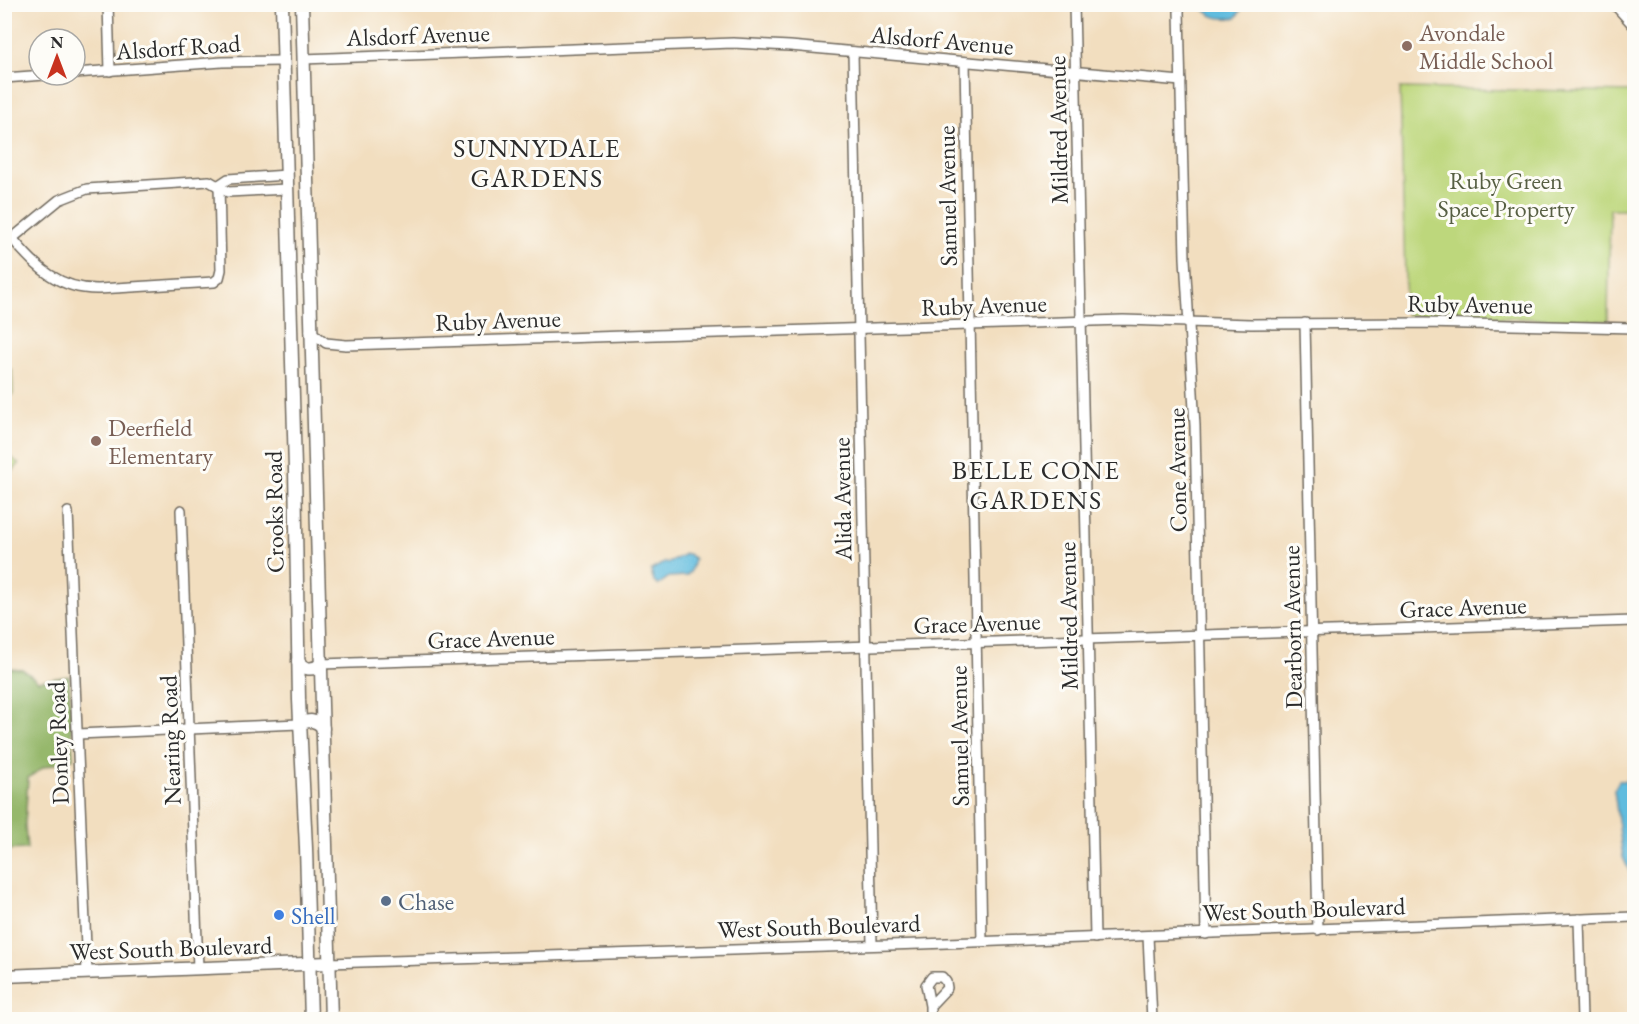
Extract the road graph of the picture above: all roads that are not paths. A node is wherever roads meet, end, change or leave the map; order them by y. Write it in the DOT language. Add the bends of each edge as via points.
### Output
graph roads {
  1 [pos="108,4"];
  2 [pos="282,4"];
  3 [pos="302,4"];
  4 [pos="1074,4"];
  5 [pos="1181,4"];
  6 [pos="1614,4"];
  7 [pos="1635,26"];
  8 [pos="853,52"];
  9 [pos="303,59"];
  10 [pos="283,61"];
  11 [pos="965,62"];
  12 [pos="110,71"];
  13 [pos="87,72"];
  14 [pos="1076,72"];
  15 [pos="27,76"];
  16 [pos="4,78"];
  17 [pos="1181,81"];
  18 [pos="286,175"];
  19 [pos="219,185"];
  20 [pos="287,189"];
  21 [pos="287,222"];
  22 [pos="307,233"];
  23 [pos="8,242"];
  24 [pos="1081,321"];
  25 [pos="1190,322"];
  26 [pos="1305,323"];
  27 [pos="969,325"];
  28 [pos="858,328"];
  29 [pos="1635,328"];
  30 [pos="310,332"];
  31 [pos="291,344"];
  32 [pos="334,345"];
  33 [pos="311,360"];
  34 [pos="181,510"];
  35 [pos="68,512"];
  36 [pos="1635,621"];
  37 [pos="1311,632"];
  38 [pos="1200,636"];
  39 [pos="1088,639"];
  40 [pos="976,642"];
  41 [pos="865,646"];
  42 [pos="298,661"];
  43 [pos="321,664"];
  44 [pos="299,724"];
  45 [pos="323,728"];
  46 [pos="189,729"];
  47 [pos="78,734"];
  48 [pos="308,916"];
  49 [pos="1635,917"];
  50 [pos="1579,919"];
  51 [pos="328,923"];
  52 [pos="1318,930"];
  53 [pos="1206,934"];
  54 [pos="1148,936"];
  55 [pos="1095,938"];
  56 [pos="982,941"];
  57 [pos="872,944"];
  58 [pos="310,963"];
  59 [pos="329,963"];
  60 [pos="198,968"];
  61 [pos="87,972"];
  62 [pos="4,976"];
  63 [pos="310,1003"];
  64 [pos="930,1006"];
  65 [pos="331,1014"];
  66 [pos="311,1020"];
  67 [pos="930,1020"];
  68 [pos="1152,1020"];
  69 [pos="1582,1020"];
  1 -- 12 [label="street"];
  2 -- 10 [label="main road, Crooks Road"];
  3 -- 9 [label="main road, Crooks Road"];
  4 -- 14 [label="street, Mildred Avenue"];
  5 -- 17 [label="street, Cone Avenue"];
  6 -- 7 [label="street"];
  8 -- 9 [label="street, Alsdorf Avenue" via="703,43"];
  8 -- 11 [label="street, Alsdorf Avenue"];
  8 -- 28 [label="street, Alida Avenue"];
  9 -- 22 [label="main road, Crooks Road"];
  10 -- 12 [label="street, Alsdorf Road"];
  10 -- 18 [label="main road, Crooks Road"];
  11 -- 14 [label="street, Alsdorf Avenue"];
  11 -- 27 [label="street, Samuel Avenue"];
  12 -- 13 [label="street, Alsdorf Road"];
  14 -- 17 [label="street, Alsdorf Avenue"];
  14 -- 24 [label="street, Mildred Avenue"];
  15 -- 16 [label="street"];
  17 -- 25 [label="street, Cone Avenue"];
  18 -- 19 [label="street" via="228,179"];
  18 -- 20 [label="main road, Crooks Road"];
  19 -- 20 [label="street" via="228,192"];
  19 -- 23 [label="street" via="209,181 87,189 59,200"];
  19 -- 23 [label="street" via="221,270 214,282 80,288 55,280"];
  20 -- 21 [label="main road, Crooks Road"];
  21 -- 22 [label="main road" via="295,234"];
  21 -- 31 [label="main road, Crooks Road"];
  22 -- 30 [label="main road, Crooks Road"];
  24 -- 25 [label="street, Ruby Avenue"];
  24 -- 27 [label="street, Ruby Avenue"];
  24 -- 39 [label="street, Mildred Avenue"];
  25 -- 26 [label="street, Ruby Avenue"];
  25 -- 38 [label="street, Cone Avenue"];
  26 -- 29 [label="street, Ruby Avenue"];
  26 -- 37 [label="street, Dearborn Avenue"];
  27 -- 28 [label="street, Ruby Avenue"];
  27 -- 40 [label="street, Samuel Avenue"];
  28 -- 32 [label="street, Ruby Avenue"];
  28 -- 41 [label="street, Alida Avenue"];
  30 -- 32 [label="street"];
  30 -- 33 [label="main road, Crooks Road"];
  31 -- 33 [label="main road" via="304,349"];
  31 -- 42 [label="main road, Crooks Road"];
  32 -- 33 [label="street"];
  33 -- 43 [label="main road, Crooks Road"];
  34 -- 46 [label="street, Nearing Road"];
  35 -- 47 [label="street, Donley Road"];
  36 -- 37 [label="street, Grace Avenue"];
  37 -- 38 [label="street, Grace Avenue"];
  37 -- 52 [label="street, Dearborn Avenue"];
  38 -- 39 [label="street, Grace Avenue"];
  38 -- 53 [label="street, Cone Avenue"];
  39 -- 40 [label="street, Grace Avenue"];
  39 -- 55 [label="street, Mildred Avenue"];
  40 -- 41 [label="street, Grace Avenue"];
  40 -- 56 [label="street, Samuel Avenue"];
  41 -- 43 [label="street, Grace Avenue"];
  41 -- 57 [label="street, Alida Avenue"];
  42 -- 43 [label="main road" via="309,669"];
  42 -- 44 [label="main road, Crooks Road"];
  43 -- 45 [label="main road, Crooks Road"];
  44 -- 45 [label="main road" via="315,721"];
  44 -- 46 [label="street"];
  44 -- 48 [label="main road, Crooks Road"];
  45 -- 51 [label="main road, Crooks Road"];
  46 -- 47 [label="street"];
  46 -- 60 [label="street, Nearing Road"];
  47 -- 61 [label="street, Donley Road"];
  48 -- 51 [label="main road" via="316,923"];
  48 -- 58 [label="main road, Crooks Road"];
  49 -- 50 [label="street, West South Boulevard"];
  50 -- 52 [label="street, West South Boulevard"];
  50 -- 69 [label="street"];
  51 -- 59 [label="main road, Crooks Road"];
  52 -- 53 [label="street, West South Boulevard"];
  53 -- 54 [label="street, West South Boulevard"];
  54 -- 55 [label="street, West South Boulevard"];
  54 -- 68 [label="street"];
  55 -- 56 [label="street, West South Boulevard"];
  56 -- 57 [label="street, West South Boulevard"];
  57 -- 59 [label="street, West South Boulevard"];
  58 -- 59 [label="main road, West South Boulevard"];
  58 -- 60 [label="main road, West South Boulevard"];
  58 -- 63 [label="main road, Crooks Road"];
  59 -- 65 [label="main road, Crooks Road"];
  60 -- 61 [label="main road, West South Boulevard"];
  61 -- 62 [label="main road, West South Boulevard"];
  63 -- 65 [label="main road" via="324,1001"];
  63 -- 66 [label="main road, Crooks Road"];
  64 -- 67 [label="street"];
}
